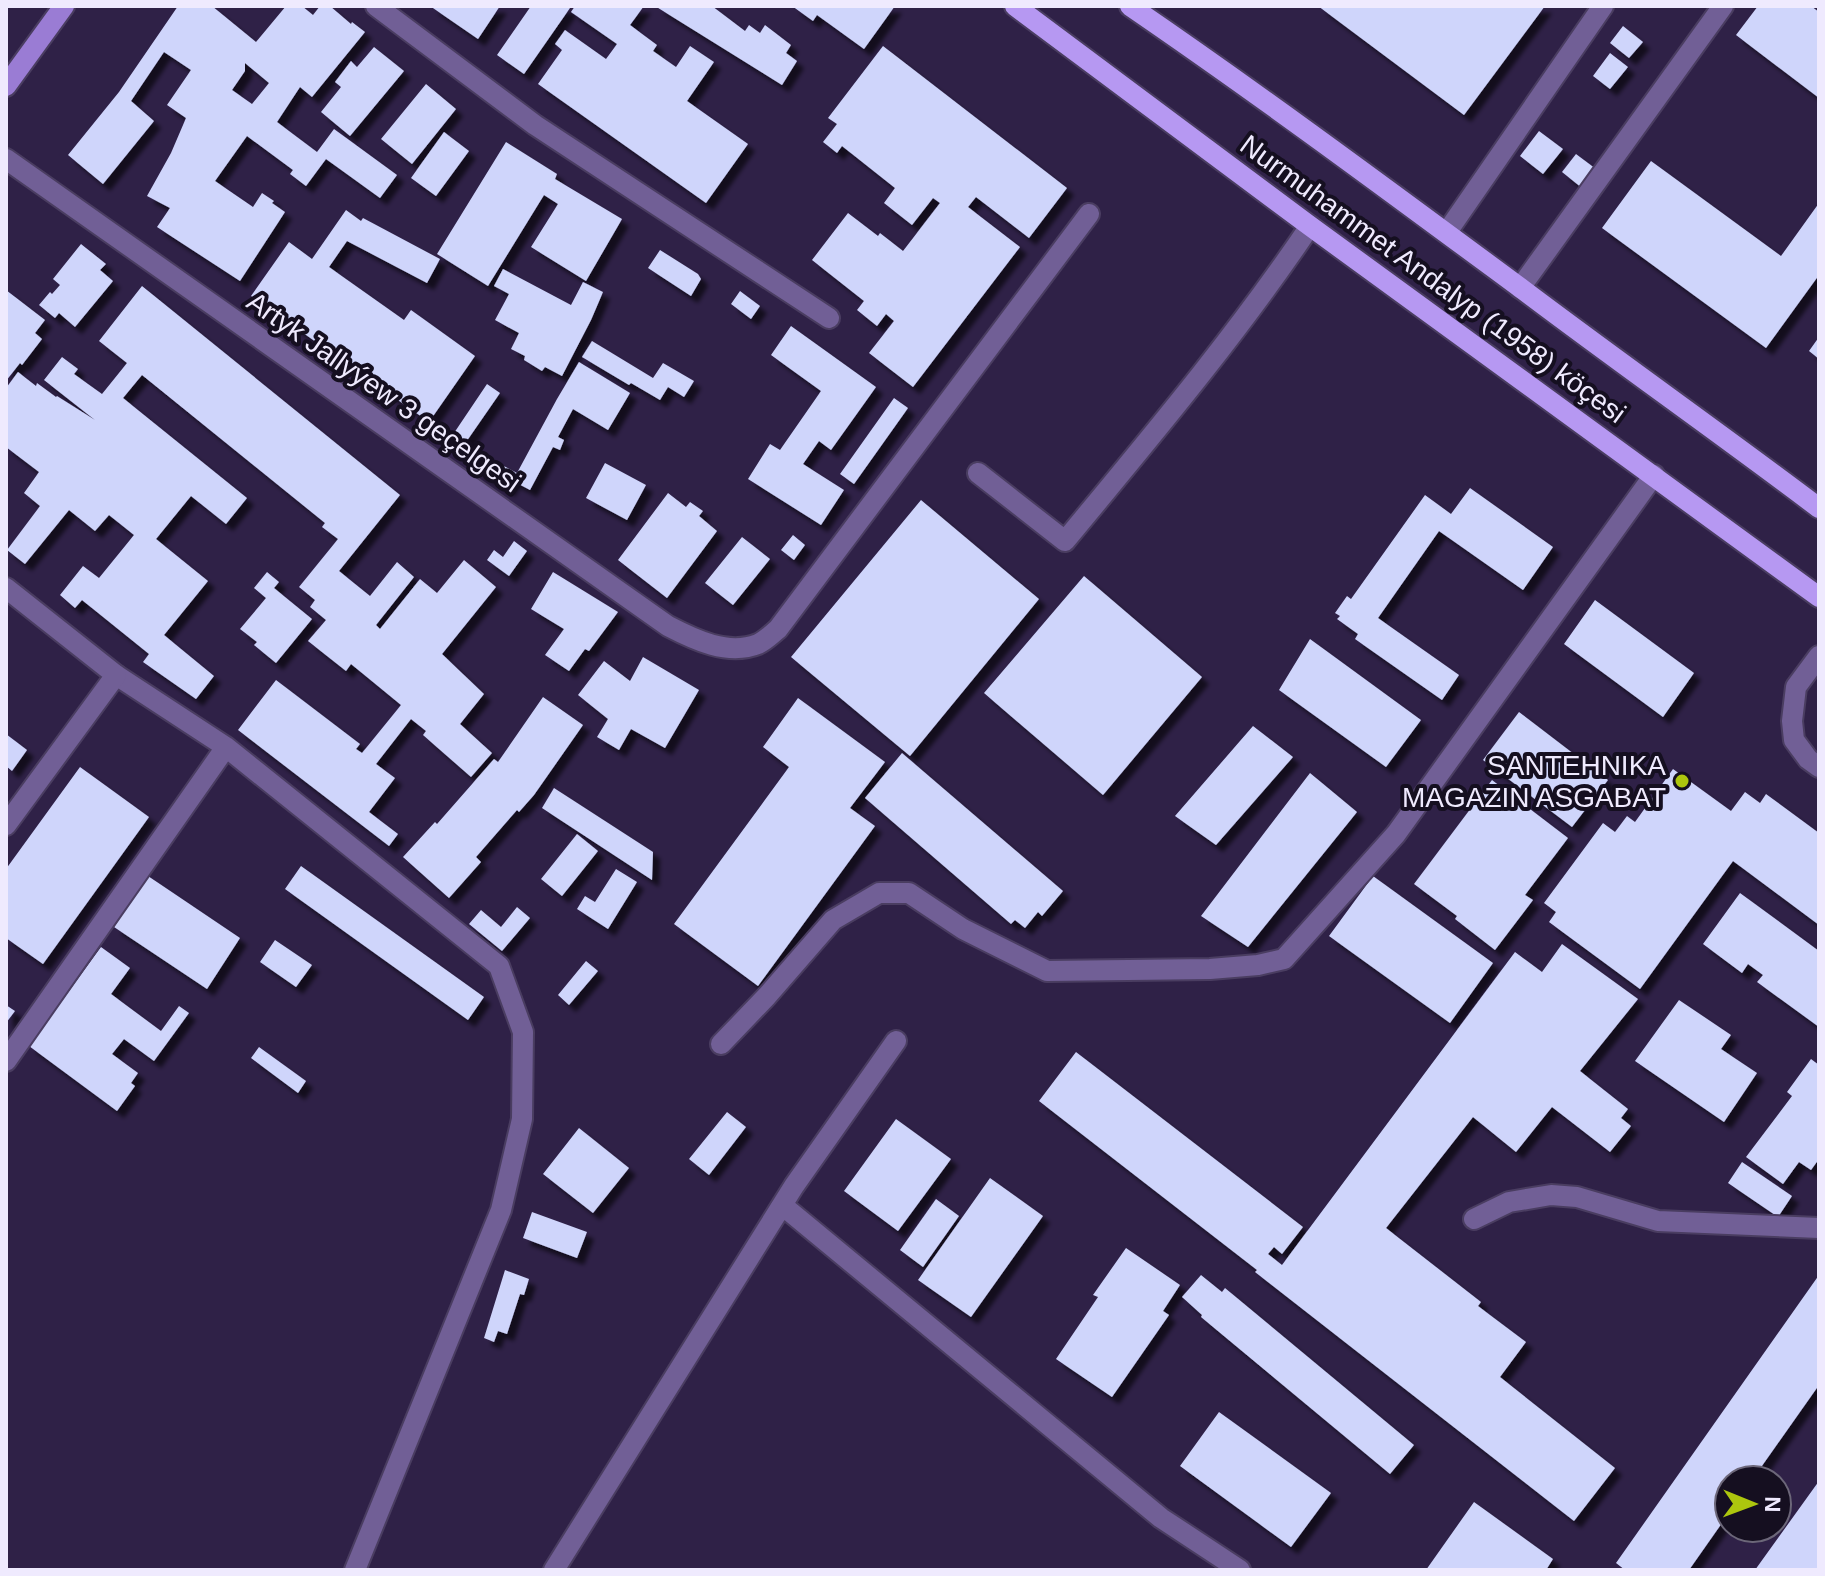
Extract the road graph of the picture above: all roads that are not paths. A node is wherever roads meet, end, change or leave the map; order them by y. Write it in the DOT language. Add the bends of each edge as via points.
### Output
graph roads {
  1 [pos="64,6"];
  2 [pos="376,6"];
  3 [pos="1015,6"];
  4 [pos="1130,6"];
  5 [pos="1603,6"];
  6 [pos="1723,6"];
  7 [pos="6,86"];
  8 [pos="6,159"];
  9 [pos="1089,214"];
  10 [pos="1310,226"];
  11 [pos="1447,232"];
  12 [pos="1520,288"];
  13 [pos="829,318"];
  14 [pos="978,473"];
  15 [pos="1654,475"];
  16 [pos="1817,502"];
  17 [pos="6,588"];
  18 [pos="1819,597"];
  19 [pos="1819,656"];
  20 [pos="116,675"];
  21 [pos="226,747"];
  22 [pos="1819,767"];
  23 [pos="6,825"];
  24 [pos="896,1041"];
  25 [pos="721,1044"];
  26 [pos="6,1061"];
  27 [pos="782,1205"];
  28 [pos="1474,1219"];
  29 [pos="1819,1228"];
  30 [pos="355,1570"];
  31 [pos="554,1570"];
  32 [pos="1240,1570"];
  1 -- 7 [label="street"];
  2 -- 13 [label="street" via="535,125"];
  3 -- 10 [label="main road, Nurmuhammet Andalyp (1958) köçesi"];
  4 -- 11 [label="main road, Nurmuhammet Andalyp (1958) köçesi"];
  5 -- 11 [label="street"];
  6 -- 12 [label="street"];
  8 -- 9 [label="street, Artyk Jallyýew 3 geçelgesi" via="668,626 690,638 739,649 760,643 778,629"];
  10 -- 14 [label="street" via="1184,397 1065,541"];
  10 -- 15 [label="main road, Nurmuhammet Andalyp (1958) köçesi"];
  11 -- 12 [label="main road, Nurmuhammet Andalyp (1958) köçesi"];
  12 -- 16 [label="main road, Nurmuhammet Andalyp (1958) köçesi"];
  15 -- 18 [label="main road, Nurmuhammet Andalyp (1958) köçesi"];
  15 -- 25 [label="street" via="1396,834 1284,959 1210,969 1047,971 963,929 909,893 879,893 833,920"];
  17 -- 20 [label="street"];
  19 -- 22 [label="street" via="1796,687 1792,721 1794,740"];
  20 -- 21 [label="street"];
  20 -- 23 [label="street"];
  21 -- 26 [label="street"];
  21 -- 30 [label="street" via="499,966 523,1032 522,1119 501,1210"];
  24 -- 27 [label="street"];
  27 -- 31 [label="street"];
  27 -- 32 [label="street" via="1161,1518"];
  28 -- 29 [label="street" via="1509,1202 1551,1195 1577,1197 1658,1221"];
}
